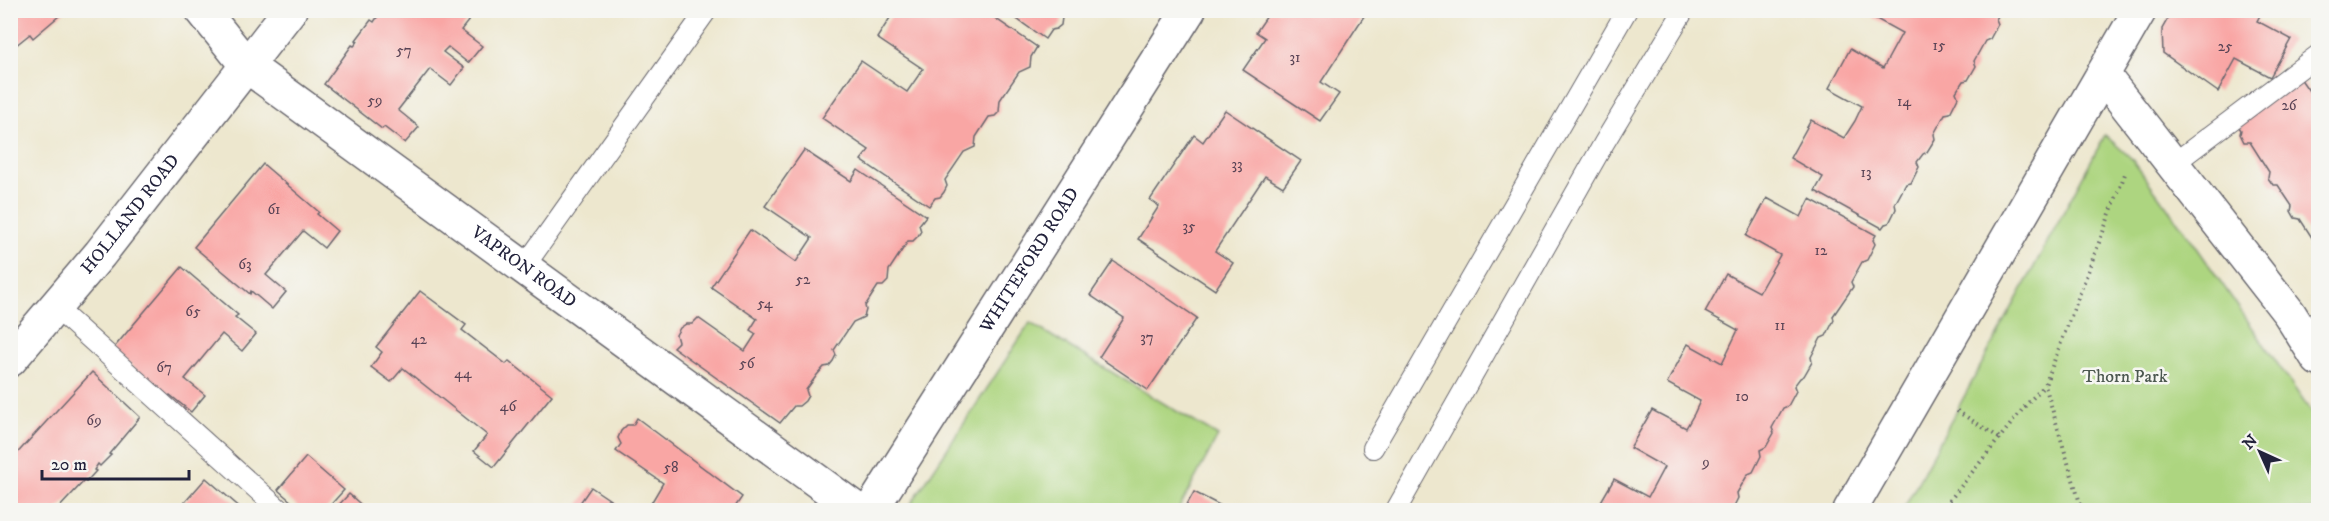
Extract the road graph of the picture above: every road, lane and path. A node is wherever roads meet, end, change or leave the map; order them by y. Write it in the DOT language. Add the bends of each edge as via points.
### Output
graph roads {
  1 [pos="202,10"];
  2 [pos="290,10"];
  3 [pos="707,10"];
  4 [pos="1189,10"];
  5 [pos="1628,10"];
  6 [pos="1684,10"];
  7 [pos="2140,10"];
  8 [pos="2319,55"];
  9 [pos="248,66"];
  10 [pos="2103,75"];
  11 [pos="2173,164"];
  12 [pos="2127,169"];
  13 [pos="524,267"];
  14 [pos="56,308"];
  15 [pos="2319,359"];
  16 [pos="10,360"];
  17 [pos="2045,385"];
  18 [pos="1921,388"];
  19 [pos="2000,438"];
  20 [pos="1373,448"];
  21 [pos="280,510"];
  22 [pos="857,510"];
  23 [pos="871,510"];
  24 [pos="1396,510"];
  25 [pos="1850,510"];
  26 [pos="1942,510"];
  27 [pos="2082,510"];
  1 -- 9 [label="street, VAPRON ROAD"];
  2 -- 9 [label="street, HOLLAND ROAD"];
  3 -- 13 [label="lane"];
  4 -- 23 [label="street, WHITEFORD ROAD"];
  5 -- 20 [label="lane"];
  6 -- 24 [label="lane"];
  7 -- 10 [label="street"];
  8 -- 11 [label="lane"];
  9 -- 13 [label="street, VAPRON ROAD"];
  9 -- 14 [label="street, HOLLAND ROAD"];
  10 -- 11 [label="street"];
  10 -- 18 [label="street"];
  11 -- 15 [label="street" via="2289,313"];
  12 -- 17 [label="path"];
  13 -- 22 [label="street, VAPRON ROAD"];
  14 -- 16 [label="street, HOLLAND ROAD"];
  14 -- 21 [label="lane"];
  17 -- 19 [label="path"];
  17 -- 27 [label="path"];
  18 -- 19 [label="path"];
  18 -- 25 [label="street"];
  19 -- 26 [label="path"];
}
